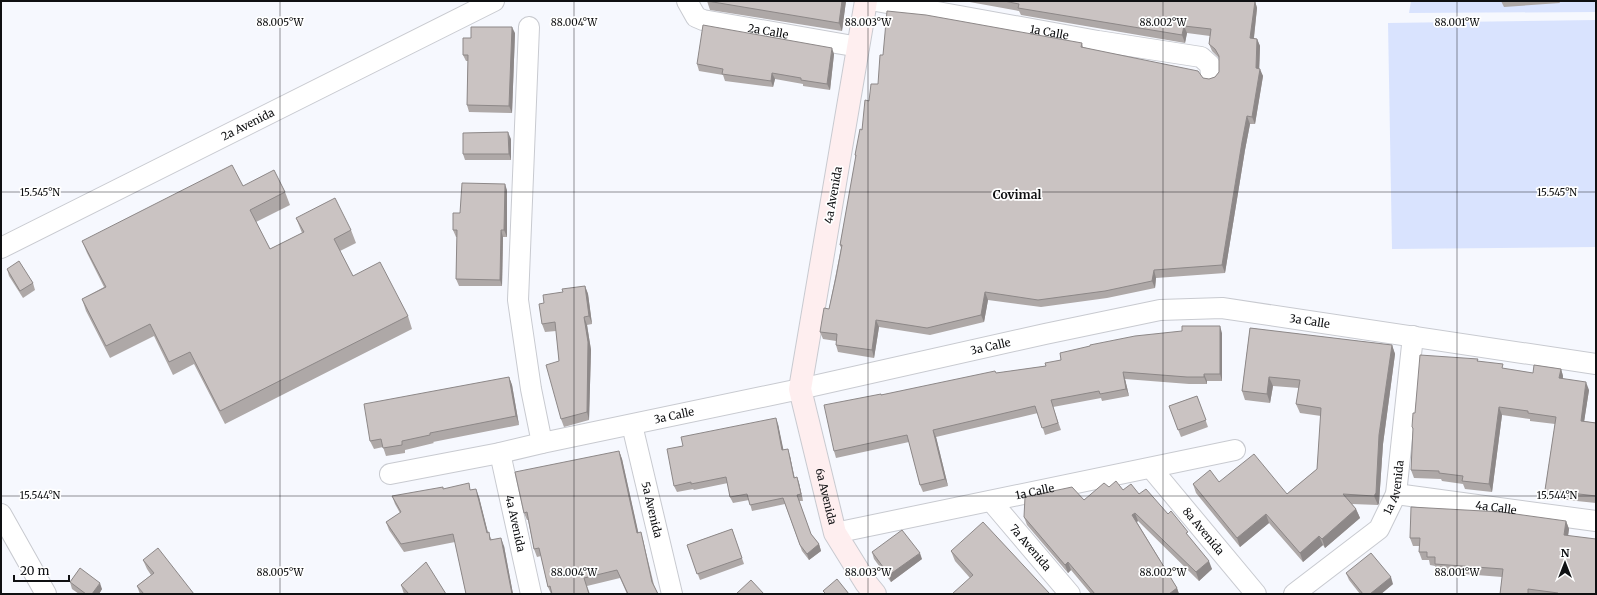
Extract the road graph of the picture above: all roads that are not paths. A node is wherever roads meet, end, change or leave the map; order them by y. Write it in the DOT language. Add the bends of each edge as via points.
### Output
graph roads {
  1 [pos="494,1"];
  2 [pos="687,1"];
  3 [pos="866,1"];
  4 [pos="876,1"];
  5 [pos="529,27"];
  6 [pos="859,47"];
  7 [pos="1211,75"];
  8 [pos="1,248"];
  9 [pos="1413,336"];
  10 [pos="1596,364"];
  11 [pos="800,389"];
  12 [pos="632,425"];
  13 [pos="542,443"];
  14 [pos="1235,450"];
  15 [pos="500,453"];
  16 [pos="1151,468"];
  17 [pos="390,474"];
  18 [pos="1396,494"];
  19 [pos="991,501"];
  20 [pos="1,514"];
  21 [pos="1596,521"];
  22 [pos="836,533"];
  23 [pos="46,594"];
  24 [pos="531,594"];
  25 [pos="672,594"];
  26 [pos="875,594"];
  27 [pos="1070,594"];
  28 [pos="1256,594"];
  29 [pos="1294,594"];
  1 -- 8 [label="street, 2a Avenida"];
  2 -- 6 [label="street, 2a Calle" via="696,17 703,20"];
  3 -- 6 [label="street, 4a Avenida"];
  4 -- 7 [label="street, 1a Calle" via="1201,57 1210,65"];
  5 -- 13 [label="street" via="518,300"];
  6 -- 11 [label="street, 4a Avenida"];
  9 -- 10 [label="street, 3a Calle"];
  9 -- 11 [label="street, 3a Calle" via="1222,308 1160,310"];
  9 -- 18 [label="street, 1a Avenida"];
  11 -- 12 [label="street, 3a Calle"];
  11 -- 22 [label="street, 6a Avenida"];
  12 -- 13 [label="street, 3a Calle"];
  12 -- 25 [label="street, 5a Avenida"];
  13 -- 15 [label="street, 3a Calle"];
  14 -- 16 [label="street, 1a Calle"];
  15 -- 17 [label="street, 3a Calle"];
  15 -- 24 [label="street, 4a Avenida"];
  16 -- 19 [label="street, 1a Calle"];
  16 -- 28 [label="street, 8a Avenida"];
  18 -- 21 [label="street, 4a Calle"];
  18 -- 29 [label="street, 1a Avenida" via="1379,529"];
  19 -- 22 [label="street, 1a Calle"];
  19 -- 27 [label="street, 7a Avenida"];
  20 -- 23 [label="street"];
  22 -- 26 [label="street, 6a Avenida"];
}
